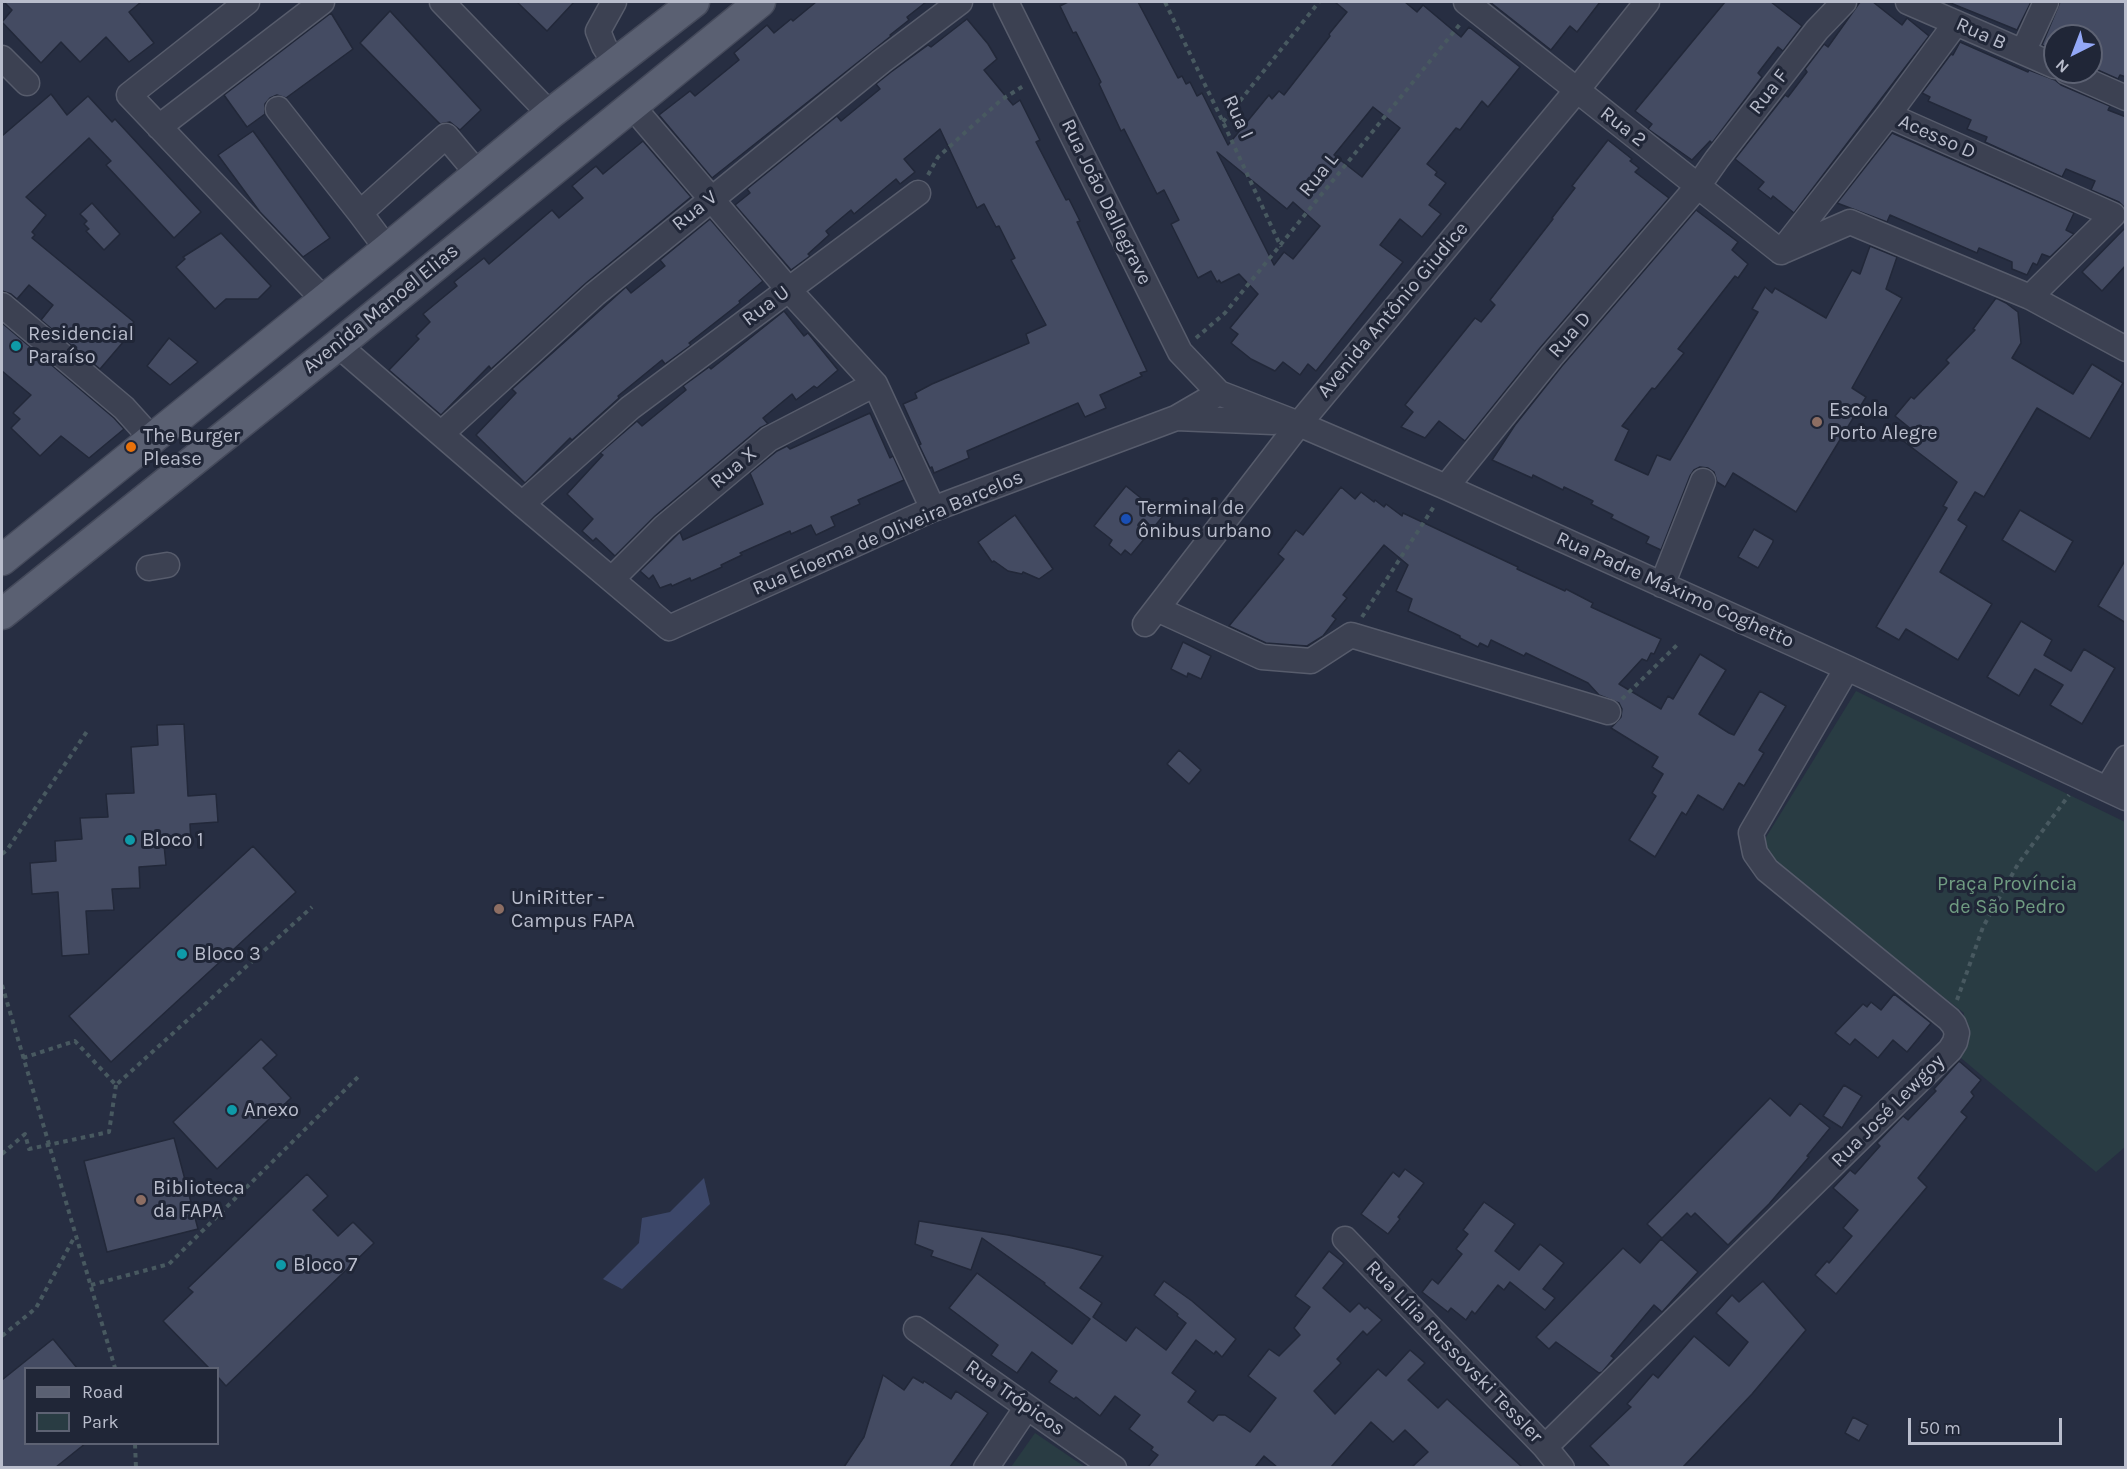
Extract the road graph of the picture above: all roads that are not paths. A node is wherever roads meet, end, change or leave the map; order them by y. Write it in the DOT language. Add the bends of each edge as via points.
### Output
graph roads {
  1 [pos="247,2"];
  2 [pos="322,2"];
  3 [pos="442,2"];
  4 [pos="614,2"];
  5 [pos="694,2"];
  6 [pos="760,2"];
  7 [pos="960,2"];
  8 [pos="1005,2"];
  9 [pos="1647,2"];
  10 [pos="1844,2"];
  11 [pos="1908,2"];
  12 [pos="2046,2"];
  13 [pos="1470,5"];
  14 [pos="1956,23"];
  15 [pos="2023,52"];
  16 [pos="2,58"];
  17 [pos="2043,61"];
  18 [pos="615,63"];
  19 [pos="27,83"];
  20 [pos="2094,84"];
  21 [pos="1577,90"];
  22 [pos="2126,98"];
  23 [pos="632,106"];
  24 [pos="278,109"];
  25 [pos="550,114"];
  26 [pos="1888,115"];
  27 [pos="159,127"];
  28 [pos="478,174"];
  29 [pos="1698,186"];
  30 [pos="918,193"];
  31 [pos="711,197"];
  32 [pos="360,213"];
  33 [pos="412,228"];
  34 [pos="1781,252"];
  35 [pos="383,253"];
  36 [pos="438,262"];
  37 [pos="786,286"];
  38 [pos="404,289"];
  39 [pos="2030,297"];
  40 [pos="324,300"];
  41 [pos="2,305"];
  42 [pos="338,345"];
  43 [pos="2126,349"];
  44 [pos="1188,361"];
  45 [pos="875,384"];
  46 [pos="1219,393"];
  47 [pos="1176,418"];
  48 [pos="1299,424"];
  49 [pos="441,434"];
  50 [pos="152,439"];
  51 [pos="1703,481"];
  52 [pos="1446,487"];
  53 [pos="522,504"];
  54 [pos="933,509"];
  55 [pos="2,560"];
  56 [pos="612,579"];
  57 [pos="1662,585"];
  58 [pos="2,614"];
  59 [pos="1847,668"];
  60 [pos="1608,712"];
  61 [pos="2126,758"];
  62 [pos="2116,794"];
  63 [pos="1345,1239"];
  64 [pos="916,1329"];
  65 [pos="1027,1407"];
  66 [pos="1545,1447"];
  67 [pos="986,1467"];
  68 [pos="1114,1467"];
  69 [pos="1562,1467"];
  1 -- 27 [label="street" via="129,95"];
  2 -- 27 [label="street"];
  3 -- 25 [label="street"];
  4 -- 18 [label="street" via="598,31"];
  5 -- 18 [label="main road"];
  6 -- 23 [label="main road, Avenida Manoel Elias"];
  7 -- 31 [label="street, Rua V"];
  8 -- 44 [label="street, Rua João Dallegrave"];
  9 -- 21 [label="street, Avenida Antônio Giudice"];
  10 -- 29 [label="street, Rua F" via="1810,39"];
  11 -- 14 [label="street, Rua B"];
  12 -- 15 [label="street"];
  13 -- 21 [label="street, Rua 2"];
  14 -- 15 [label="street, Rua B"];
  14 -- 26 [label="street"];
  15 -- 17 [label="street, Rua B"];
  16 -- 19 [label="street"];
  18 -- 25 [label="main road"];
  20 -- 22 [label="street"];
  21 -- 29 [label="street, Rua 2"];
  21 -- 48 [label="street, Avenida Antônio Giudice"];
  23 -- 31 [label="street"];
  23 -- 36 [label="main road, Avenida Manoel Elias"];
  24 -- 32 [label="street"];
  25 -- 28 [label="main road"];
  26 -- 34 [label="street, Acesso D"];
  26 -- 39 [label="street, Acesso D" via="2113,215"];
  27 -- 40 [label="street"];
  28 -- 32 [label="street" via="446,136"];
  28 -- 33 [label="main road"];
  29 -- 34 [label="street, Rua 2"];
  29 -- 52 [label="street, Rua D"];
  30 -- 37 [label="street, Rua U"];
  31 -- 37 [label="street"];
  31 -- 49 [label="street, Rua V" via="595,294"];
  32 -- 35 [label="street"];
  33 -- 35 [label="main road"];
  33 -- 36 [label="main road"];
  34 -- 39 [label="street" via="1850,222"];
  35 -- 38 [label="main road"];
  35 -- 40 [label="main road"];
  36 -- 38 [label="main road, Avenida Manoel Elias"];
  37 -- 45 [label="street"];
  37 -- 53 [label="street, Rua U" via="630,408"];
  38 -- 42 [label="main road, Avenida Manoel Elias"];
  39 -- 43 [label="street"];
  40 -- 50 [label="main road"];
  41 -- 50 [label="street" via="124,408"];
  42 -- 49 [label="street"];
  42 -- 58 [label="main road, Avenida Manoel Elias"];
  44 -- 46 [label="street, Rua João Dallegrave"];
  44 -- 47 [label="street"];
  45 -- 54 [label="street"];
  45 -- 56 [label="street, Rua X" via="769,440 664,527"];
  46 -- 47 [label="street, Rua Eloema de Oliveira Barcelos"];
  46 -- 48 [label="street, Rua Padre Máximo Coghetto"];
  47 -- 48 [label="street"];
  47 -- 54 [label="street, Rua Eloema de Oliveira Barcelos"];
  48 -- 52 [label="street, Rua Padre Máximo Coghetto"];
  48 -- 60 [label="street, Avenida Antônio Giudice" via="1151,617 1262,657 1311,661 1351,636"];
  49 -- 53 [label="street"];
  50 -- 55 [label="main road"];
  51 -- 57 [label="street"];
  52 -- 57 [label="street, Rua Padre Máximo Coghetto"];
  53 -- 56 [label="street"];
  54 -- 56 [label="street, Rua Eloema de Oliveira Barcelos" via="669,628"];
  57 -- 59 [label="street, Rua Padre Máximo Coghetto"];
  59 -- 62 [label="street, Rua Padre Máximo Coghetto"];
  59 -- 66 [label="street, Rua José Lewgoy" via="1751,833 1755,853 1767,870 1949,1019 1957,1033 1955,1042"];
  61 -- 62 [label="street"];
  63 -- 66 [label="street, Rua Lília Russovski Tessler"];
  64 -- 65 [label="street, Rua Trópicos"];
  65 -- 67 [label="street"];
  65 -- 68 [label="street, Rua Trópicos"];
  66 -- 69 [label="street, Rua Lília Russovski Tessler"];
}
